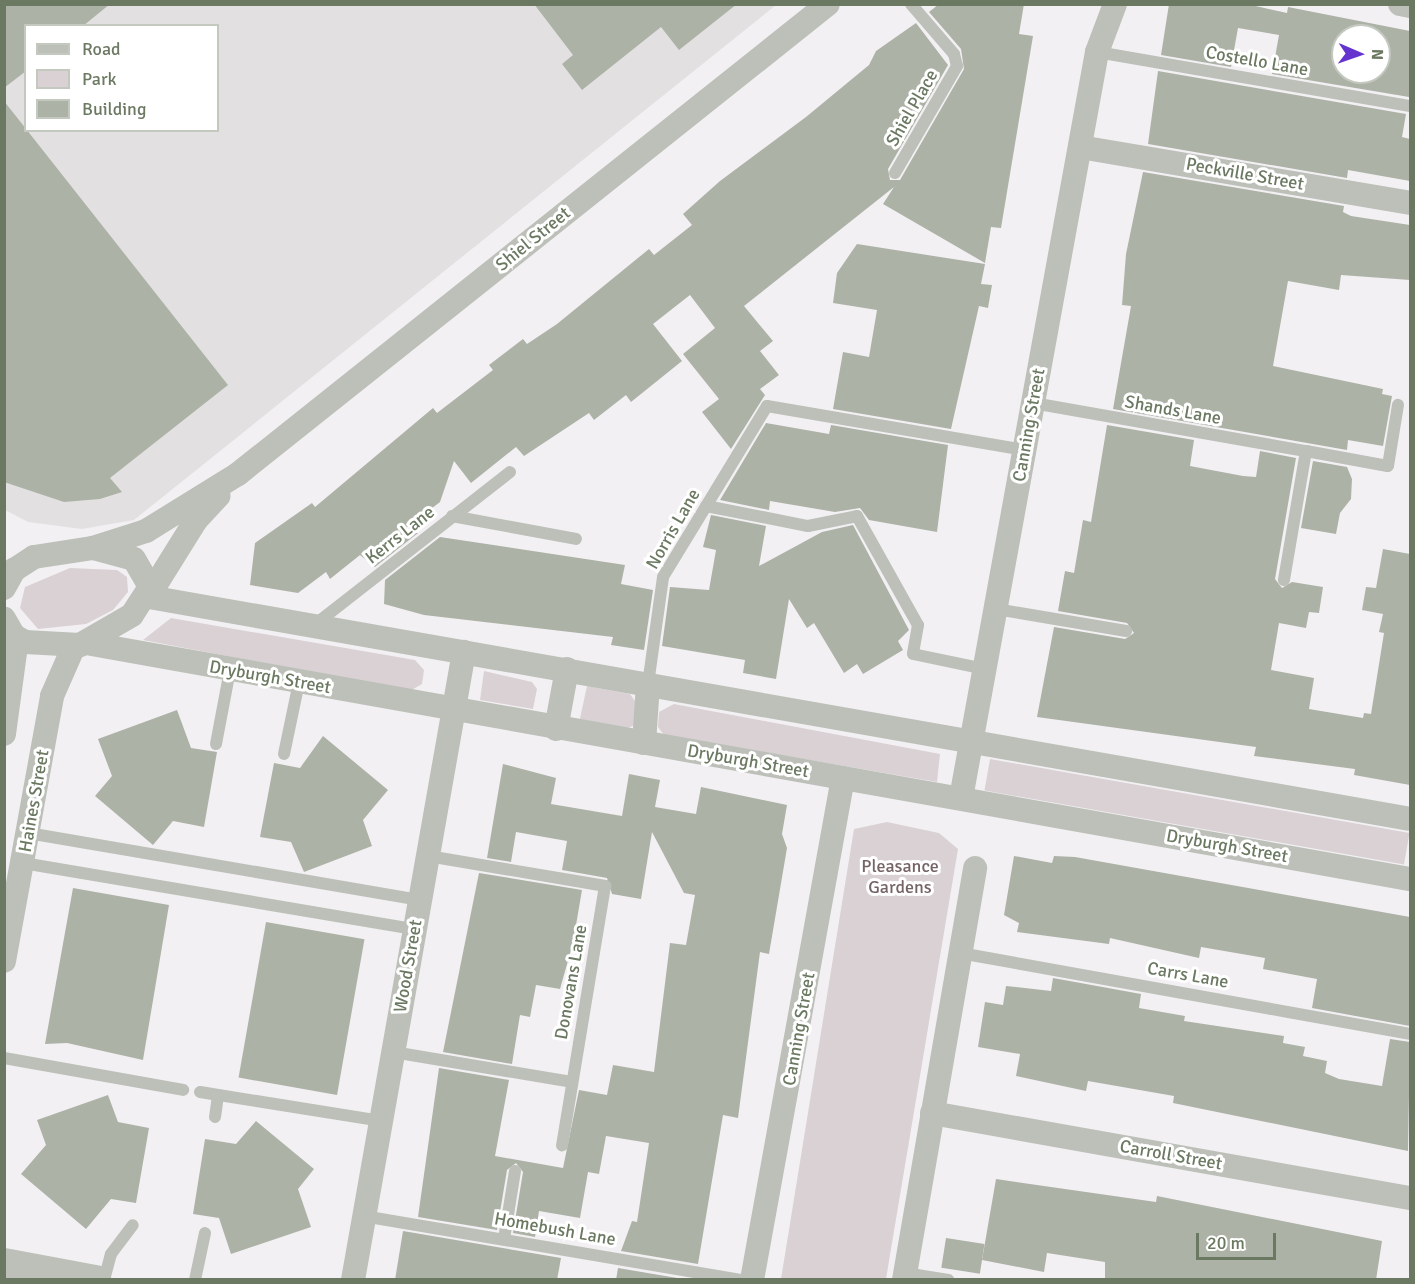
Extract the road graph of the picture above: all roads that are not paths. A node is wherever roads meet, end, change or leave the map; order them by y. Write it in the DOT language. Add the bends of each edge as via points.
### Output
graph roads {
  1 [pos="828,4"];
  2 [pos="911,4"];
  3 [pos="1097,4"];
  4 [pos="1115,4"];
  5 [pos="1400,4"];
  6 [pos="1410,6"];
  7 [pos="1097,52"];
  8 [pos="1410,106"];
  9 [pos="1080,147"];
  10 [pos="895,173"];
  11 [pos="1410,203"];
  12 [pos="1033,403"];
  13 [pos="1398,405"];
  14 [pos="1025,450"];
  15 [pos="1306,451"];
  16 [pos="510,472"];
  17 [pos="238,474"];
  18 [pos="706,506"];
  19 [pos="452,516"];
  20 [pos="576,539"];
  21 [pos="93,548"];
  22 [pos="8,571"];
  23 [pos="1284,580"];
  24 [pos="149,595"];
  25 [pos="996,609"];
  26 [pos="312,626"];
  27 [pos="11,629"];
  28 [pos="1126,632"];
  29 [pos="80,644"];
  30 [pos="464,652"];
  31 [pos="567,669"];
  32 [pos="985,669"];
  33 [pos="230,670"];
  34 [pos="299,682"];
  35 [pos="648,684"];
  36 [pos="454,710"];
  37 [pos="556,729"];
  38 [pos="4,734"];
  39 [pos="972,741"];
  40 [pos="644,743"];
  41 [pos="216,744"];
  42 [pos="284,754"];
  43 [pos="843,778"];
  44 [pos="961,798"];
  45 [pos="1410,819"];
  46 [pos="28,833"];
  47 [pos="428,856"];
  48 [pos="23,863"];
  49 [pos="975,868"];
  50 [pos="1410,879"];
  51 [pos="420,900"];
  52 [pos="415,929"];
  53 [pos="960,953"];
  54 [pos="4,961"];
  55 [pos="1410,1034"];
  56 [pos="393,1052"];
  57 [pos="4,1059"];
  58 [pos="572,1082"];
  59 [pos="183,1090"];
  60 [pos="200,1092"];
  61 [pos="218,1095"];
  62 [pos="932,1113"];
  63 [pos="215,1117"];
  64 [pos="381,1121"];
  65 [pos="562,1145"];
  66 [pos="514,1171"];
  67 [pos="1410,1198"];
  68 [pos="363,1216"];
  69 [pos="133,1225"];
  70 [pos="205,1233"];
  71 [pos="504,1239"];
  72 [pos="4,1263"];
  73 [pos="905,1276"];
  74 [pos="96,1280"];
  75 [pos="104,1280"];
  76 [pos="195,1280"];
  77 [pos="353,1280"];
  78 [pos="741,1280"];
  79 [pos="752,1280"];
  80 [pos="948,1280"];
  1 -- 17 [label="street, Shiel Street"];
  2 -- 10 [label="lane, Shiel Place" via="954,54 957,66"];
  3 -- 7 [label="street, Canning Street"];
  4 -- 7 [label="street, Canning Street"];
  5 -- 6 [label="street"];
  7 -- 8 [label="lane, Costello Lane"];
  7 -- 9 [label="street, Canning Street"];
  9 -- 11 [label="street, Peckville Street"];
  9 -- 12 [label="street, Canning Street"];
  12 -- 14 [label="street, Canning Street"];
  12 -- 15 [label="lane, Shands Lane"];
  13 -- 15 [label="lane, Shands Lane" via="1388,466"];
  14 -- 18 [label="lane, Norris Lane" via="767,406"];
  14 -- 25 [label="street, Canning Street"];
  15 -- 23 [label="lane"];
  16 -- 19 [label="lane, Kerrs Lane"];
  17 -- 21 [label="street, Shiel Street" via="146,531"];
  17 -- 24 [label="street, Shiel Street" via="196,520"];
  18 -- 32 [label="lane" via="808,526 857,516 918,625 913,654"];
  18 -- 35 [label="lane, Norris Lane" via="663,577"];
  19 -- 20 [label="lane"];
  19 -- 26 [label="lane, Kerrs Lane"];
  21 -- 22 [label="street" via="48,553"];
  21 -- 24 [label="street" via="134,559 148,578"];
  24 -- 26 [label="street"];
  24 -- 29 [label="street, Shiel Street" via="122,622"];
  25 -- 28 [label="lane"];
  25 -- 32 [label="street, Canning Street"];
  26 -- 30 [label="street"];
  27 -- 29 [label="street, Dryburgh Street" via="40,646"];
  27 -- 38 [label="street"];
  29 -- 33 [label="street, Dryburgh Street"];
  29 -- 46 [label="street, Haines Street" via="56,681"];
  30 -- 31 [label="street"];
  30 -- 36 [label="street, Wood Street"];
  31 -- 35 [label="street"];
  31 -- 37 [label="street"];
  32 -- 39 [label="street, Canning Street"];
  33 -- 34 [label="street, Dryburgh Street"];
  33 -- 41 [label="lane"];
  34 -- 36 [label="street, Dryburgh Street"];
  34 -- 42 [label="lane"];
  35 -- 39 [label="street"];
  35 -- 40 [label="street"];
  36 -- 37 [label="street, Dryburgh Street"];
  36 -- 47 [label="street, Wood Street"];
  37 -- 40 [label="street, Dryburgh Street"];
  39 -- 44 [label="street, Canning Street"];
  39 -- 45 [label="street"];
  40 -- 43 [label="street, Dryburgh Street"];
  43 -- 44 [label="street, Dryburgh Street"];
  43 -- 79 [label="street, Canning Street"];
  44 -- 50 [label="street, Dryburgh Street"];
  46 -- 48 [label="street, Haines Street"];
  46 -- 51 [label="lane"];
  47 -- 51 [label="street, Wood Street"];
  47 -- 58 [label="lane, Donovans Lane" via="605,886"];
  48 -- 52 [label="lane"];
  48 -- 54 [label="street, Haines Street"];
  49 -- 53 [label="street"];
  51 -- 52 [label="street, Wood Street"];
  52 -- 56 [label="street, Wood Street"];
  53 -- 55 [label="lane, Carrs Lane"];
  53 -- 62 [label="street"];
  56 -- 58 [label="lane"];
  56 -- 64 [label="street, Wood Street"];
  57 -- 59 [label="lane" via="157,1091"];
  58 -- 65 [label="lane"];
  60 -- 61 [label="lane"];
  61 -- 63 [label="lane"];
  61 -- 64 [label="lane"];
  62 -- 67 [label="street, Carroll Street"];
  62 -- 73 [label="street"];
  64 -- 68 [label="street, Wood Street"];
  66 -- 71 [label="lane"];
  68 -- 71 [label="lane, Homebush Lane"];
  68 -- 77 [label="street, Wood Street"];
  69 -- 75 [label="lane" via="111,1254"];
  70 -- 76 [label="lane"];
  71 -- 78 [label="lane, Homebush Lane"];
  72 -- 74 [label="street"];
  73 -- 80 [label="lane"];
}
